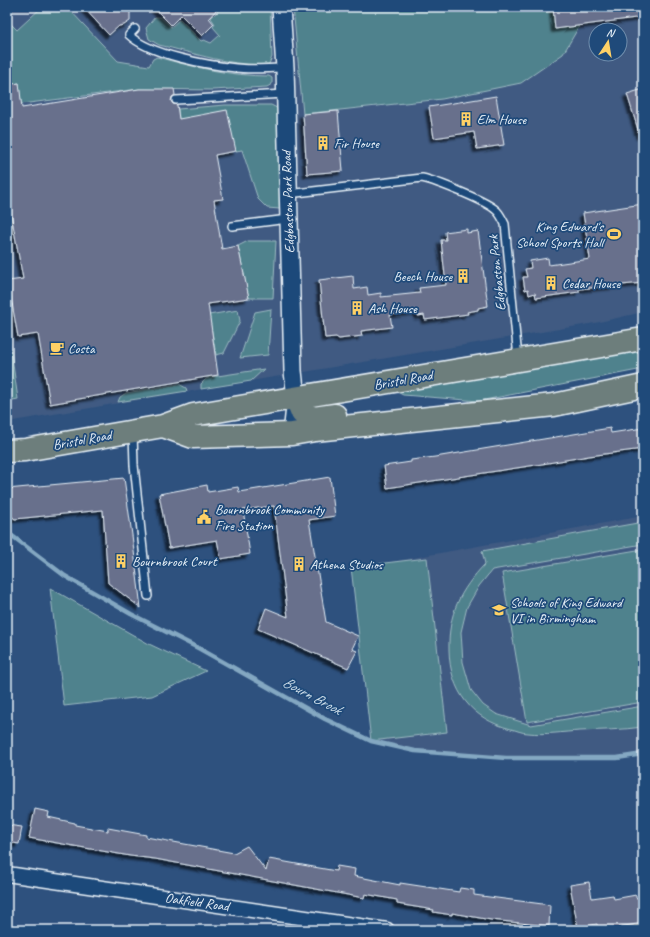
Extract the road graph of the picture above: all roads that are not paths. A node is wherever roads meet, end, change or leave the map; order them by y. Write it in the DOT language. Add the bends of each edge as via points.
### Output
graph roads {
  1 [pos="281,7"];
  2 [pos="135,29"];
  3 [pos="285,68"];
  4 [pos="285,94"];
  5 [pos="176,100"];
  6 [pos="288,194"];
  7 [pos="288,219"];
  8 [pos="232,226"];
  9 [pos="643,339"];
  10 [pos="518,360"];
  11 [pos="643,386"];
  12 [pos="296,398"];
  13 [pos="495,411"];
  14 [pos="164,426"];
  15 [pos="133,431"];
  16 [pos="292,434"];
  17 [pos="13,453"];
  18 [pos="148,596"];
  19 [pos="7,874"];
  20 [pos="387,930"];
  1 -- 3 [label="street, Edgbaston Park Road"];
  2 -- 3 [label="lane" via="129,35 136,42 171,56 237,69"];
  3 -- 4 [label="street, Edgbaston Park Road"];
  4 -- 5 [label="lane"];
  4 -- 6 [label="street, Edgbaston Park Road"];
  6 -- 7 [label="street, Edgbaston Park Road"];
  6 -- 10 [label="lane, Edgbaston Park" via="422,178 432,180 497,210 505,224"];
  7 -- 8 [label="lane"];
  7 -- 12 [label="street, Edgbaston Park Road" via="292,371"];
  9 -- 10 [label="highway, Bristol Road"];
  10 -- 12 [label="highway, Bristol Road"];
  11 -- 13 [label="highway, Bristol Road" via="554,405"];
  12 -- 13 [label="highway" via="302,413 314,418 402,406 450,404"];
  12 -- 14 [label="highway, Bristol Road" via="193,415"];
  12 -- 16 [label="street, Edgbaston Park Road"];
  13 -- 16 [label="highway, Bristol Road"];
  14 -- 15 [label="highway, Bristol Road"];
  14 -- 16 [label="highway, Bristol Road" via="193,437"];
  15 -- 17 [label="highway, Bristol Road"];
  15 -- 18 [label="lane" via="134,465"];
  19 -- 20 [label="street, Oakfield Road"];
}
